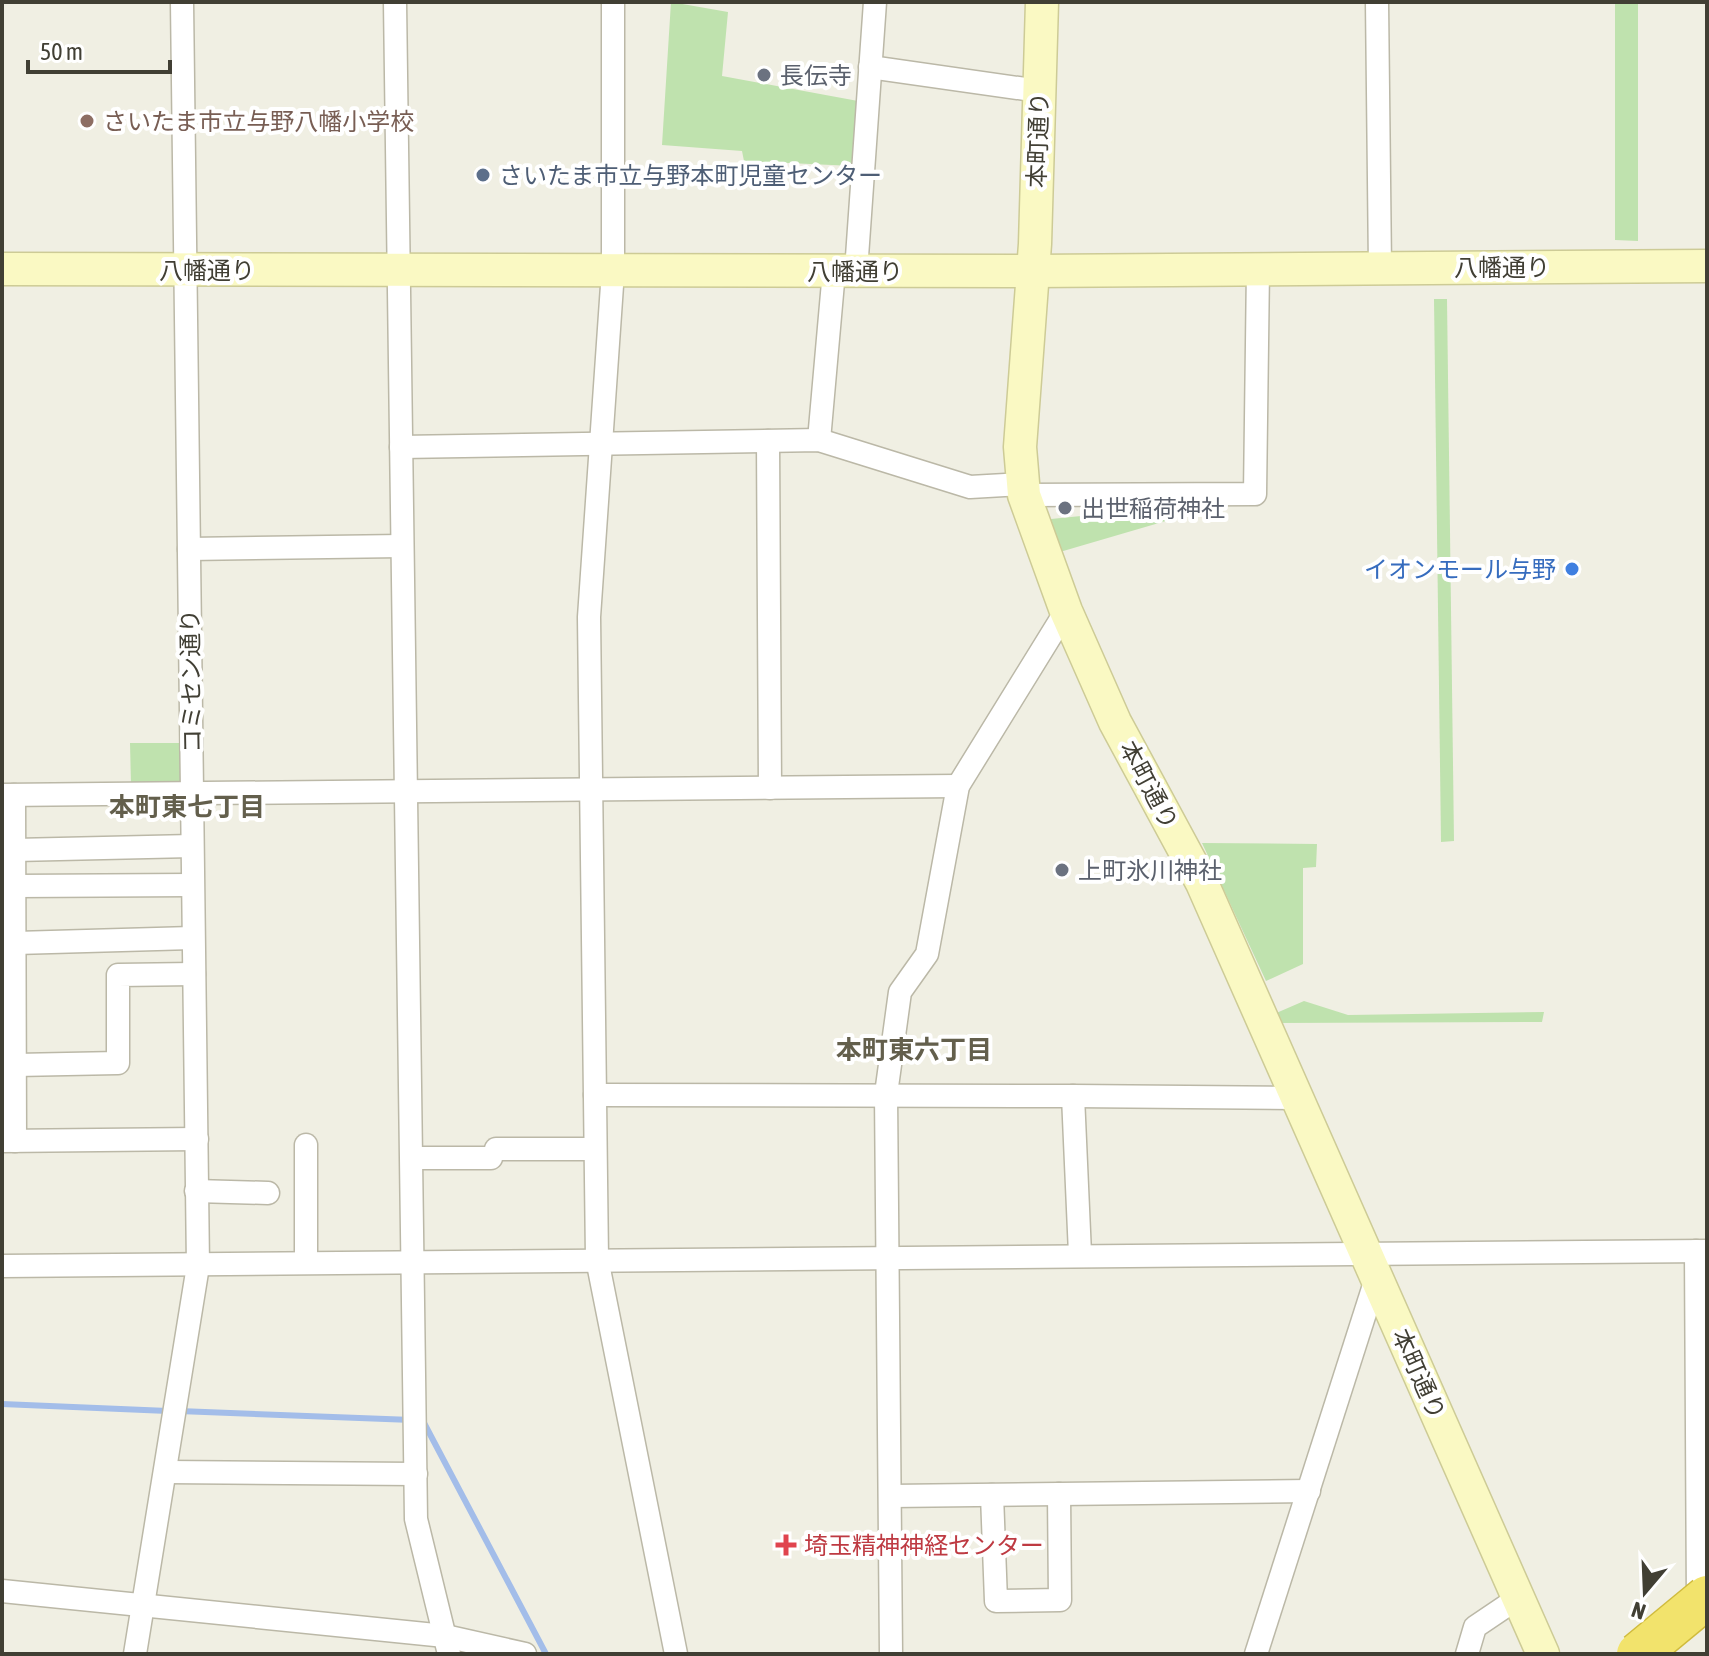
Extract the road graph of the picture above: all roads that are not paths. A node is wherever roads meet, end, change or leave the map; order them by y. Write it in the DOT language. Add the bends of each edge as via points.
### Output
graph roads {
  1 [pos="182,2"];
  2 [pos="395,2"];
  3 [pos="613,2"];
  4 [pos="875,2"];
  5 [pos="1042,2"];
  6 [pos="1377,2"];
  7 [pos="870,67"];
  8 [pos="1039,91"];
  9 [pos="1707,266"];
  10 [pos="1258,268"];
  11 [pos="1380,268"];
  12 [pos="2,269"];
  13 [pos="184,270"];
  14 [pos="397,270"];
  15 [pos="613,271"];
  16 [pos="845,271"];
  17 [pos="1033,271"];
  18 [pos="819,440"];
  19 [pos="768,441"];
  20 [pos="599,445"];
  21 [pos="401,447"];
  22 [pos="1022,490"];
  23 [pos="402,546"];
  24 [pos="189,549"];
  25 [pos="1066,611"];
  26 [pos="958,786"];
  27 [pos="770,788"];
  28 [pos="592,790"];
  29 [pos="193,791"];
  30 [pos="406,791"];
  31 [pos="8,795"];
  32 [pos="192,846"];
  33 [pos="15,850"];
  34 [pos="192,885"];
  35 [pos="15,886"];
  36 [pos="192,938"];
  37 [pos="16,943"];
  38 [pos="194,974"];
  39 [pos="16,1065"];
  40 [pos="886,1094"];
  41 [pos="595,1095"];
  42 [pos="1073,1096"];
  43 [pos="1295,1098"];
  44 [pos="197,1139"];
  45 [pos="9,1141"];
  46 [pos="306,1145"];
  47 [pos="595,1149"];
  48 [pos="412,1158"];
  49 [pos="196,1191"];
  50 [pos="268,1193"];
  51 [pos="1702,1251"];
  52 [pos="1080,1254"];
  53 [pos="889,1258"];
  54 [pos="597,1259"];
  55 [pos="306,1261"];
  56 [pos="413,1261"];
  57 [pos="1370,1265"];
  58 [pos="2,1266"];
  59 [pos="198,1266"];
  60 [pos="167,1472"];
  61 [pos="416,1474"];
  62 [pos="1309,1491"];
  63 [pos="1059,1494"];
  64 [pos="992,1495"];
  65 [pos="891,1496"];
  66 [pos="2,1591"];
  67 [pos="1518,1598"];
  68 [pos="143,1604"];
  69 [pos="1703,1608"];
  70 [pos="447,1645"];
  71 [pos="135,1654"];
  72 [pos="525,1654"];
  73 [pos="676,1654"];
  74 [pos="891,1654"];
  75 [pos="1256,1654"];
  76 [pos="1467,1654"];
  77 [pos="1543,1654"];
  78 [pos="1638,1654"];
  1 -- 13 [label="street, コミセン通り"];
  2 -- 14 [label="street"];
  3 -- 15 [label="street"];
  4 -- 7 [label="street"];
  5 -- 8 [label="main road, 本町通り"];
  6 -- 11 [label="street"];
  7 -- 8 [label="street"];
  7 -- 16 [label="street"];
  8 -- 17 [label="main road, 本町通り"];
  9 -- 11 [label="main road, 八幡通り"];
  10 -- 11 [label="main road, 八幡通り"];
  10 -- 17 [label="main road, 八幡通り"];
  10 -- 22 [label="street" via="1255,494"];
  12 -- 13 [label="main road, 八幡通り"];
  13 -- 14 [label="main road, 八幡通り"];
  13 -- 24 [label="street, コミセン通り"];
  14 -- 15 [label="main road, 八幡通り"];
  14 -- 21 [label="street"];
  15 -- 16 [label="main road, 八幡通り"];
  15 -- 20 [label="street"];
  16 -- 17 [label="main road, 八幡通り"];
  16 -- 18 [label="street"];
  17 -- 22 [label="main road, 本町通り"];
  18 -- 19 [label="street"];
  18 -- 22 [label="street" via="970,487"];
  19 -- 20 [label="street"];
  19 -- 27 [label="street"];
  20 -- 21 [label="street"];
  20 -- 28 [label="street" via="589,617"];
  21 -- 23 [label="street"];
  22 -- 25 [label="main road, 本町通り"];
  23 -- 24 [label="street"];
  23 -- 30 [label="street"];
  24 -- 29 [label="street, コミセン通り"];
  25 -- 26 [label="street"];
  25 -- 43 [label="main road, 本町通り" via="1115,722 1202,883"];
  26 -- 27 [label="street"];
  26 -- 40 [label="street" via="927,954 900,992"];
  27 -- 28 [label="street"];
  28 -- 30 [label="street"];
  28 -- 41 [label="street"];
  29 -- 30 [label="street"];
  29 -- 31 [label="street"];
  29 -- 32 [label="street, コミセン通り"];
  30 -- 48 [label="street"];
  31 -- 33 [label="street"];
  32 -- 33 [label="street"];
  32 -- 34 [label="street, コミセン通り"];
  33 -- 35 [label="street"];
  34 -- 35 [label="street"];
  34 -- 36 [label="street, コミセン通り"];
  35 -- 37 [label="street"];
  36 -- 37 [label="street"];
  36 -- 38 [label="street, コミセン通り"];
  37 -- 39 [label="street"];
  38 -- 39 [label="street" via="118,975 118,1063"];
  38 -- 44 [label="street, コミセン通り"];
  39 -- 45 [label="street"];
  40 -- 41 [label="street"];
  40 -- 42 [label="street"];
  40 -- 53 [label="street"];
  41 -- 47 [label="street"];
  42 -- 43 [label="street"];
  42 -- 52 [label="street"];
  43 -- 57 [label="main road, 本町通り"];
  44 -- 45 [label="street"];
  44 -- 49 [label="street, コミセン通り"];
  46 -- 55 [label="street"];
  47 -- 48 [label="street"];
  47 -- 54 [label="street"];
  48 -- 56 [label="street"];
  49 -- 50 [label="street"];
  49 -- 59 [label="street, コミセン通り"];
  51 -- 57 [label="street"];
  51 -- 69 [label="street"];
  52 -- 53 [label="street"];
  52 -- 57 [label="street"];
  53 -- 54 [label="street"];
  53 -- 65 [label="street"];
  54 -- 56 [label="street"];
  54 -- 73 [label="street"];
  55 -- 56 [label="street"];
  55 -- 59 [label="street"];
  56 -- 61 [label="street"];
  57 -- 62 [label="street"];
  57 -- 67 [label="main road, 本町通り"];
  58 -- 59 [label="street"];
  59 -- 60 [label="street, コミセン通り"];
  60 -- 61 [label="street"];
  60 -- 68 [label="street, コミセン通り"];
  61 -- 70 [label="street" via="416,1519"];
  62 -- 63 [label="street"];
  62 -- 75 [label="street"];
  63 -- 64 [label="street"];
  63 -- 64 [label="street" via="1060,1600 996,1601"];
  64 -- 65 [label="street"];
  65 -- 74 [label="street"];
  66 -- 68 [label="street"];
  67 -- 76 [label="street" via="1475,1627"];
  67 -- 77 [label="main road, 本町通り"];
  68 -- 70 [label="street"];
  68 -- 71 [label="street, コミセン通り"];
  69 -- 78 [label="highway, bridge"];
  70 -- 72 [label="street"];
}
